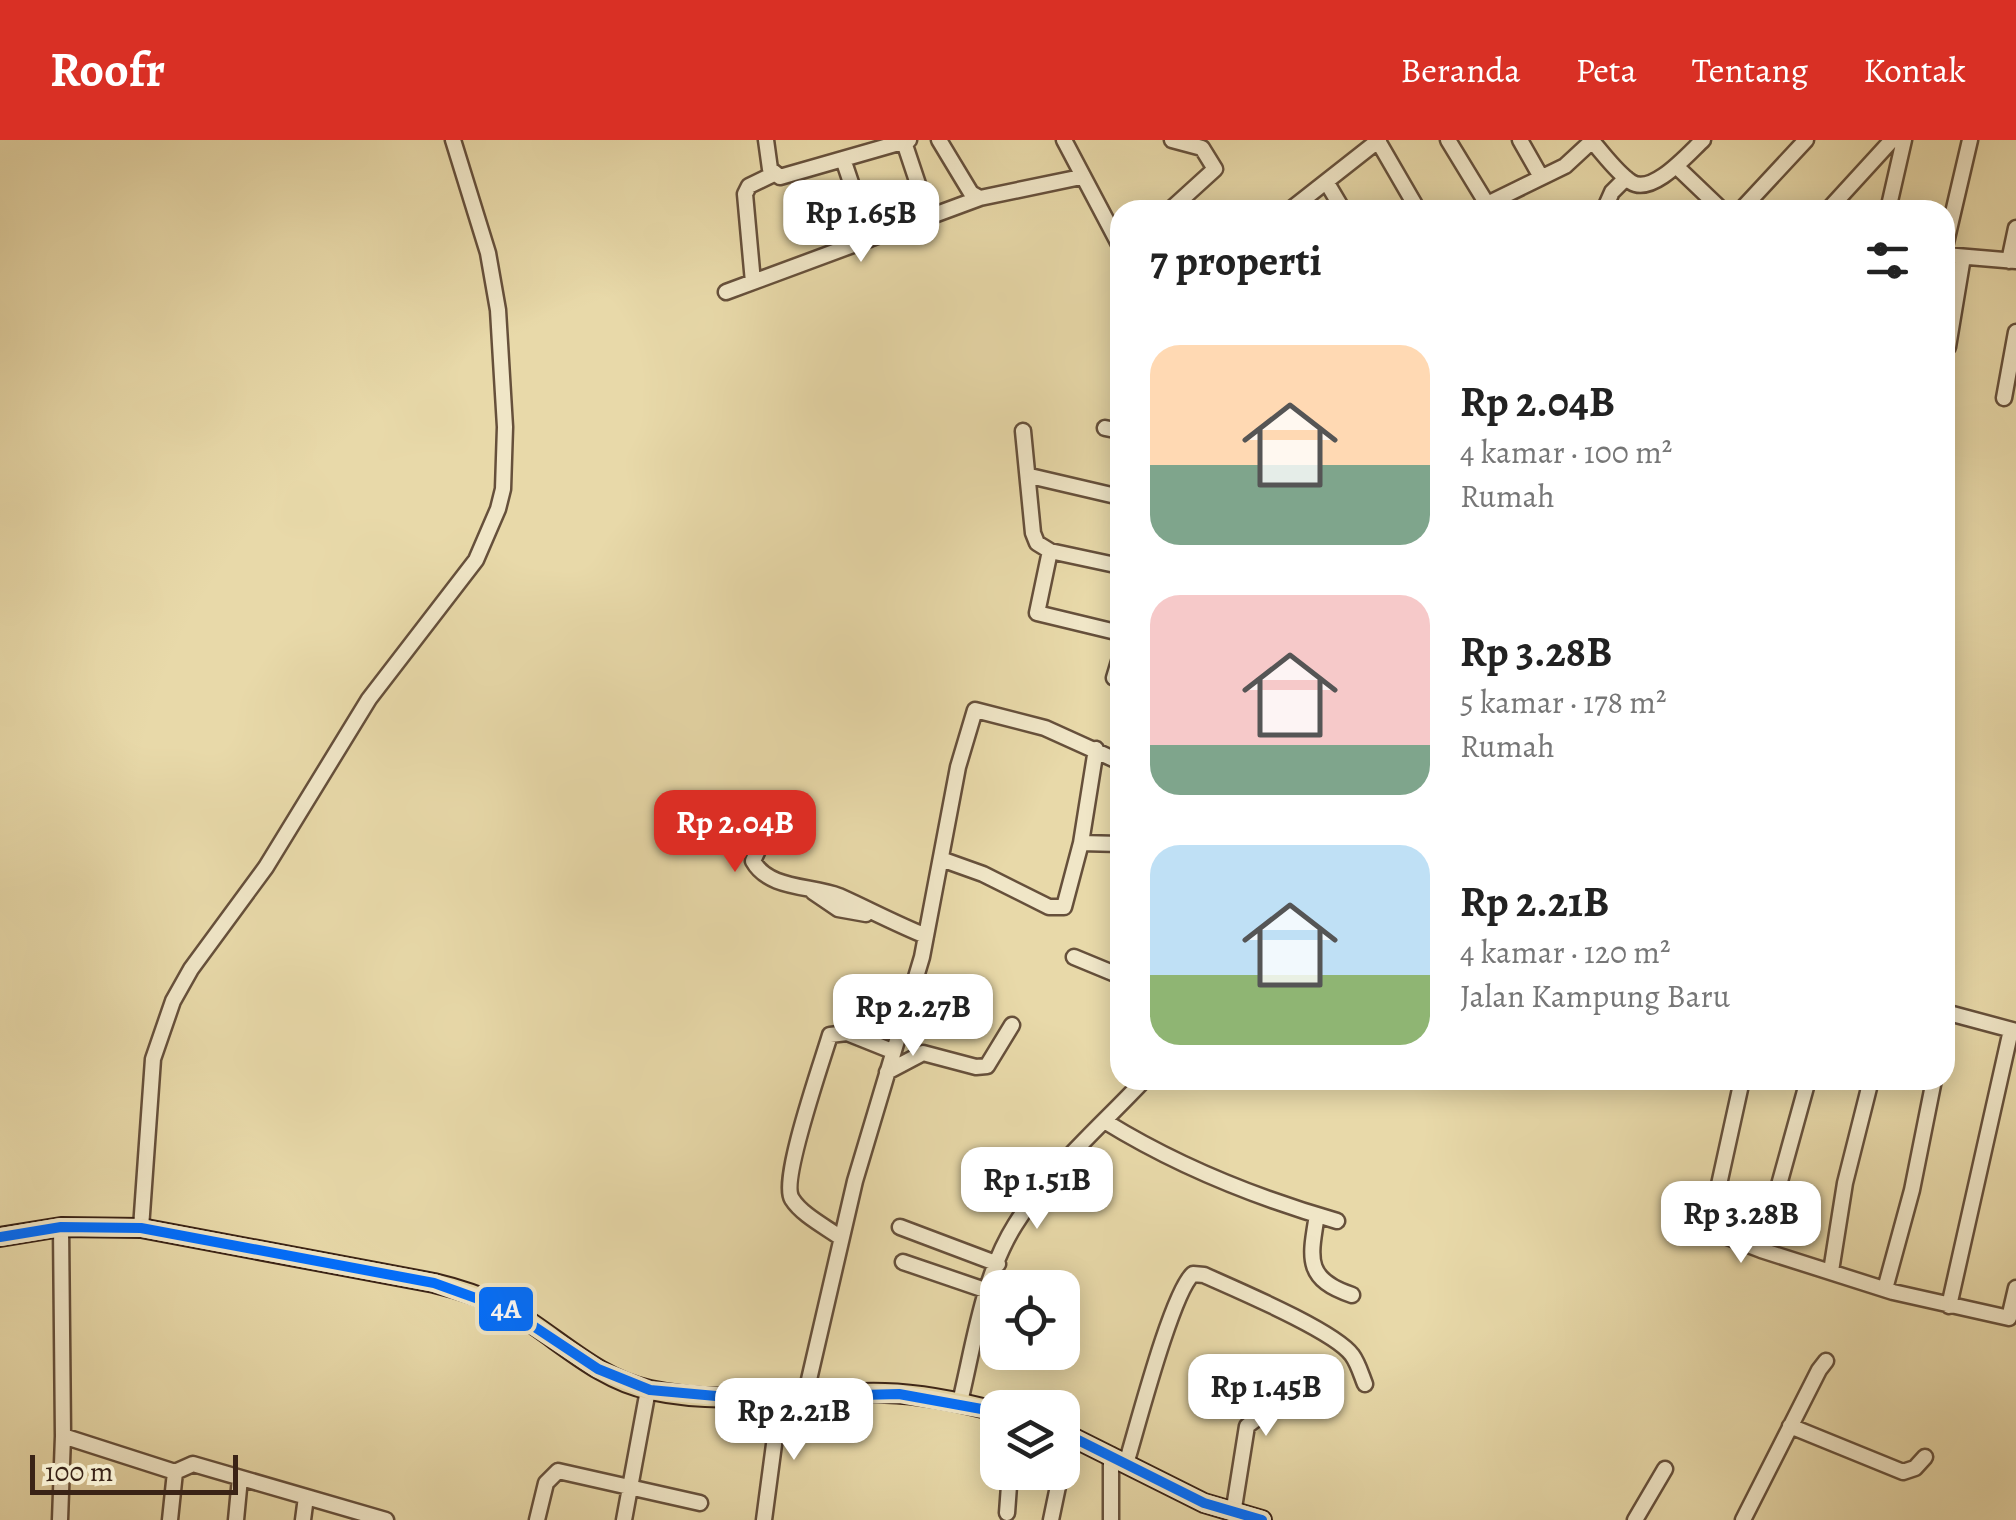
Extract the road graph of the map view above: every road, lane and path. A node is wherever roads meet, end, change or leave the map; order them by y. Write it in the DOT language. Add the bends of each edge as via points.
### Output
graph roads {
  1 [pos="452,140"];
  2 [pos="766,140"];
  3 [pos="939,140"];
  4 [pos="1064,140"];
  5 [pos="1172,140"];
  6 [pos="1379,140"];
  7 [pos="1448,140"];
  8 [pos="1520,140"];
  9 [pos="1704,140"];
  10 [pos="1806,140"];
  11 [pos="1892,140"];
  12 [pos="1904,140"];
  13 [pos="1970,140"];
  14 [pos="907,141"];
  15 [pos="1598,142"];
  16 [pos="843,159"];
  17 [pos="1676,166"];
  18 [pos="774,174"];
  19 [pos="1082,177"];
  20 [pos="1542,177"];
  21 [pos="1626,178"];
  22 [pos="918,184"];
  23 [pos="1327,184"];
  24 [pos="980,198"];
  25 [pos="1181,200"];
  26 [pos="1304,200"];
  27 [pos="1337,200"];
  28 [pos="1412,200"];
  29 [pos="1478,200"];
  30 [pos="1495,200"];
  31 [pos="1608,200"];
  32 [pos="1712,200"];
  33 [pos="1750,200"];
  34 [pos="1837,200"];
  35 [pos="1890,200"];
  36 [pos="1955,204"];
  37 [pos="1110,225"];
  38 [pos="2016,228"];
  39 [pos="870,239"];
  40 [pos="1955,256"];
  41 [pos="1963,257"];
  42 [pos="2012,261"];
  43 [pos="752,282"];
  44 [pos="726,292"];
  45 [pos="1955,305"];
  46 [pos="2016,332"];
  47 [pos="2004,398"];
  48 [pos="1023,431"];
  49 [pos="1030,476"];
  50 [pos="1110,495"];
  51 [pos="1050,551"];
  52 [pos="1110,564"];
  53 [pos="1110,630"];
  54 [pos="1096,749"];
  55 [pos="1110,757"];
  56 [pos="776,811"];
  57 [pos="1081,843"];
  58 [pos="1110,844"];
  59 [pos="941,859"];
  60 [pos="926,936"];
  61 [pos="1074,956"];
  62 [pos="1110,972"];
  63 [pos="1955,1014"];
  64 [pos="1012,1024"];
  65 [pos="900,1028"];
  66 [pos="2014,1031"];
  67 [pos="892,1052"];
  68 [pos="923,1053"];
  69 [pos="887,1072"];
  70 [pos="1135,1090"];
  71 [pos="1740,1090"];
  72 [pos="1805,1090"];
  73 [pos="1868,1090"];
  74 [pos="1932,1090"];
  75 [pos="1106,1122"];
  76 [pos="1317,1215"];
  77 [pos="1337,1221"];
  78 [pos="61,1227"];
  79 [pos="900,1227"];
  80 [pos="141,1228"];
  81 [pos="0,1237"];
  82 [pos="840,1238"];
  83 [pos="1761,1250"];
  84 [pos="903,1262"];
  85 [pos="998,1264"];
  86 [pos="996,1270"];
  87 [pos="1831,1271"];
  88 [pos="2016,1288"];
  89 [pos="980,1289"];
  90 [pos="1884,1289"];
  91 [pos="1352,1295"];
  92 [pos="1950,1306"];
  93 [pos="980,1323"];
  94 [pos="1826,1361"];
  95 [pos="1275,1376"];
  96 [pos="1365,1384"];
  97 [pos="648,1390"];
  98 [pos="805,1398"];
  99 [pos="780,1399"];
  100 [pos="960,1402"];
  101 [pos="980,1407"];
  102 [pos="1790,1426"];
  103 [pos="63,1436"];
  104 [pos="1080,1440"];
  105 [pos="1925,1457"];
  106 [pos="1119,1460"];
  107 [pos="1664,1469"];
  108 [pos="175,1472"];
  109 [pos="240,1478"];
  110 [pos="632,1485"];
  111 [pos="1009,1490"];
  112 [pos="1058,1490"];
  113 [pos="306,1497"];
  114 [pos="700,1503"];
  115 [pos="1007,1513"];
  116 [pos="1234,1514"];
  117 [pos="363,1517"];
  118 [pos="60,1520"];
  119 [pos="170,1520"];
  120 [pos="236,1520"];
  121 [pos="304,1520"];
  122 [pos="386,1520"];
  123 [pos="538,1520"];
  124 [pos="624,1520"];
  125 [pos="764,1520"];
  126 [pos="1052,1520"];
  127 [pos="1111,1520"];
  128 [pos="1262,1520"];
  129 [pos="1635,1520"];
  130 [pos="1743,1520"];
  1 -- 80 [label="street" via="488,253 498,310 505,427 498,509 476,560 369,699 276,852 172,1001 153,1059"];
  2 -- 18 [label="street"];
  3 -- 24 [label="street"];
  4 -- 19 [label="street"];
  5 -- 25 [label="street" via="1197,145 1215,169"];
  6 -- 23 [label="street"];
  6 -- 28 [label="street"];
  7 -- 29 [label="street"];
  8 -- 20 [label="street"];
  9 -- 17 [label="street"];
  10 -- 33 [label="street"];
  11 -- 34 [label="street"];
  12 -- 35 [label="street"];
  13 -- 36 [label="street"];
  14 -- 16 [label="street"];
  14 -- 22 [label="street"];
  15 -- 20 [label="street"];
  15 -- 21 [label="street"];
  16 -- 18 [label="street"];
  16 -- 39 [label="street"];
  17 -- 21 [label="street" via="1648,185"];
  17 -- 32 [label="street"];
  18 -- 43 [label="street" via="745,194"];
  19 -- 24 [label="street"];
  19 -- 37 [label="street"];
  20 -- 30 [label="street"];
  21 -- 31 [label="street"];
  23 -- 26 [label="street"];
  23 -- 27 [label="street"];
  24 -- 39 [label="street"];
  38 -- 42 [label="street"];
  39 -- 43 [label="street"];
  40 -- 41 [label="street"];
  41 -- 42 [label="street"];
  41 -- 45 [label="street"];
  43 -- 44 [label="street"];
  46 -- 47 [label="street"];
  48 -- 49 [label="street"];
  49 -- 50 [label="street"];
  49 -- 51 [label="street" via="1033,533"];
  51 -- 52 [label="street"];
  51 -- 53 [label="street" via="1037,612"];
  54 -- 55 [label="street"];
  54 -- 57 [label="street"];
  54 -- 59 [label="street" via="975,710"];
  56 -- 60 [label="street" via="754,864 769,876 835,894"];
  57 -- 58 [label="street"];
  57 -- 59 [label="street" via="1068,901 1058,910"];
  59 -- 60 [label="street"];
  60 -- 65 [label="street"];
  61 -- 62 [label="street"];
  63 -- 66 [label="street"];
  64 -- 68 [label="street" via="984,1067"];
  65 -- 67 [label="street"];
  65 -- 68 [label="street"];
  66 -- 92 [label="street"];
  67 -- 69 [label="street"];
  67 -- 82 [label="street" via="847,1033 830,1035 793,1160 792,1200"];
  68 -- 69 [label="street"];
  69 -- 82 [label="street"];
  70 -- 75 [label="street"];
  71 -- 83 [label="street" via="1709,1230"];
  72 -- 83 [label="street"];
  73 -- 87 [label="street"];
  74 -- 90 [label="street"];
  75 -- 76 [label="street" via="1221,1184"];
  75 -- 85 [label="street" via="1024,1212"];
  76 -- 77 [label="street"];
  76 -- 91 [label="street" via="1314,1271"];
  78 -- 80 [label="main road"];
  78 -- 81 [label="main road"];
  78 -- 103 [label="street"];
  79 -- 85 [label="street"];
  80 -- 97 [label="main road" via="464,1290"];
  82 -- 98 [label="street"];
  83 -- 87 [label="street"];
  84 -- 89 [label="street"];
  85 -- 86 [label="street"];
  87 -- 90 [label="street"];
  88 -- 92 [label="street" via="2010,1318"];
  90 -- 92 [label="street"];
  93 -- 100 [label="street"];
  94 -- 102 [label="street"];
  95 -- 116 [label="street" via="1275,1405 1247,1426"];
  96 -- 106 [label="street" via="1352,1354 1337,1342 1193,1274"];
  97 -- 99 [label="main road"];
  97 -- 110 [label="street"];
  98 -- 99 [label="main road"];
  98 -- 100 [label="main road" via="885,1393"];
  99 -- 125 [label="street"];
  100 -- 101 [label="main road"];
  102 -- 105 [label="street" via="1902,1472"];
  102 -- 130 [label="street"];
  103 -- 108 [label="street"];
  103 -- 118 [label="street"];
  104 -- 106 [label="main road"];
  106 -- 116 [label="main road"];
  106 -- 127 [label="street"];
  107 -- 129 [label="street"];
  108 -- 109 [label="street" via="193,1464"];
  108 -- 119 [label="street"];
  109 -- 113 [label="street"];
  109 -- 120 [label="street"];
  110 -- 114 [label="street"];
  110 -- 123 [label="street" via="556,1472 546,1483"];
  110 -- 124 [label="street"];
  111 -- 115 [label="street"];
  112 -- 126 [label="street"];
  113 -- 117 [label="street"];
  113 -- 121 [label="street"];
  116 -- 128 [label="main road"];
  117 -- 122 [label="street"];
}
